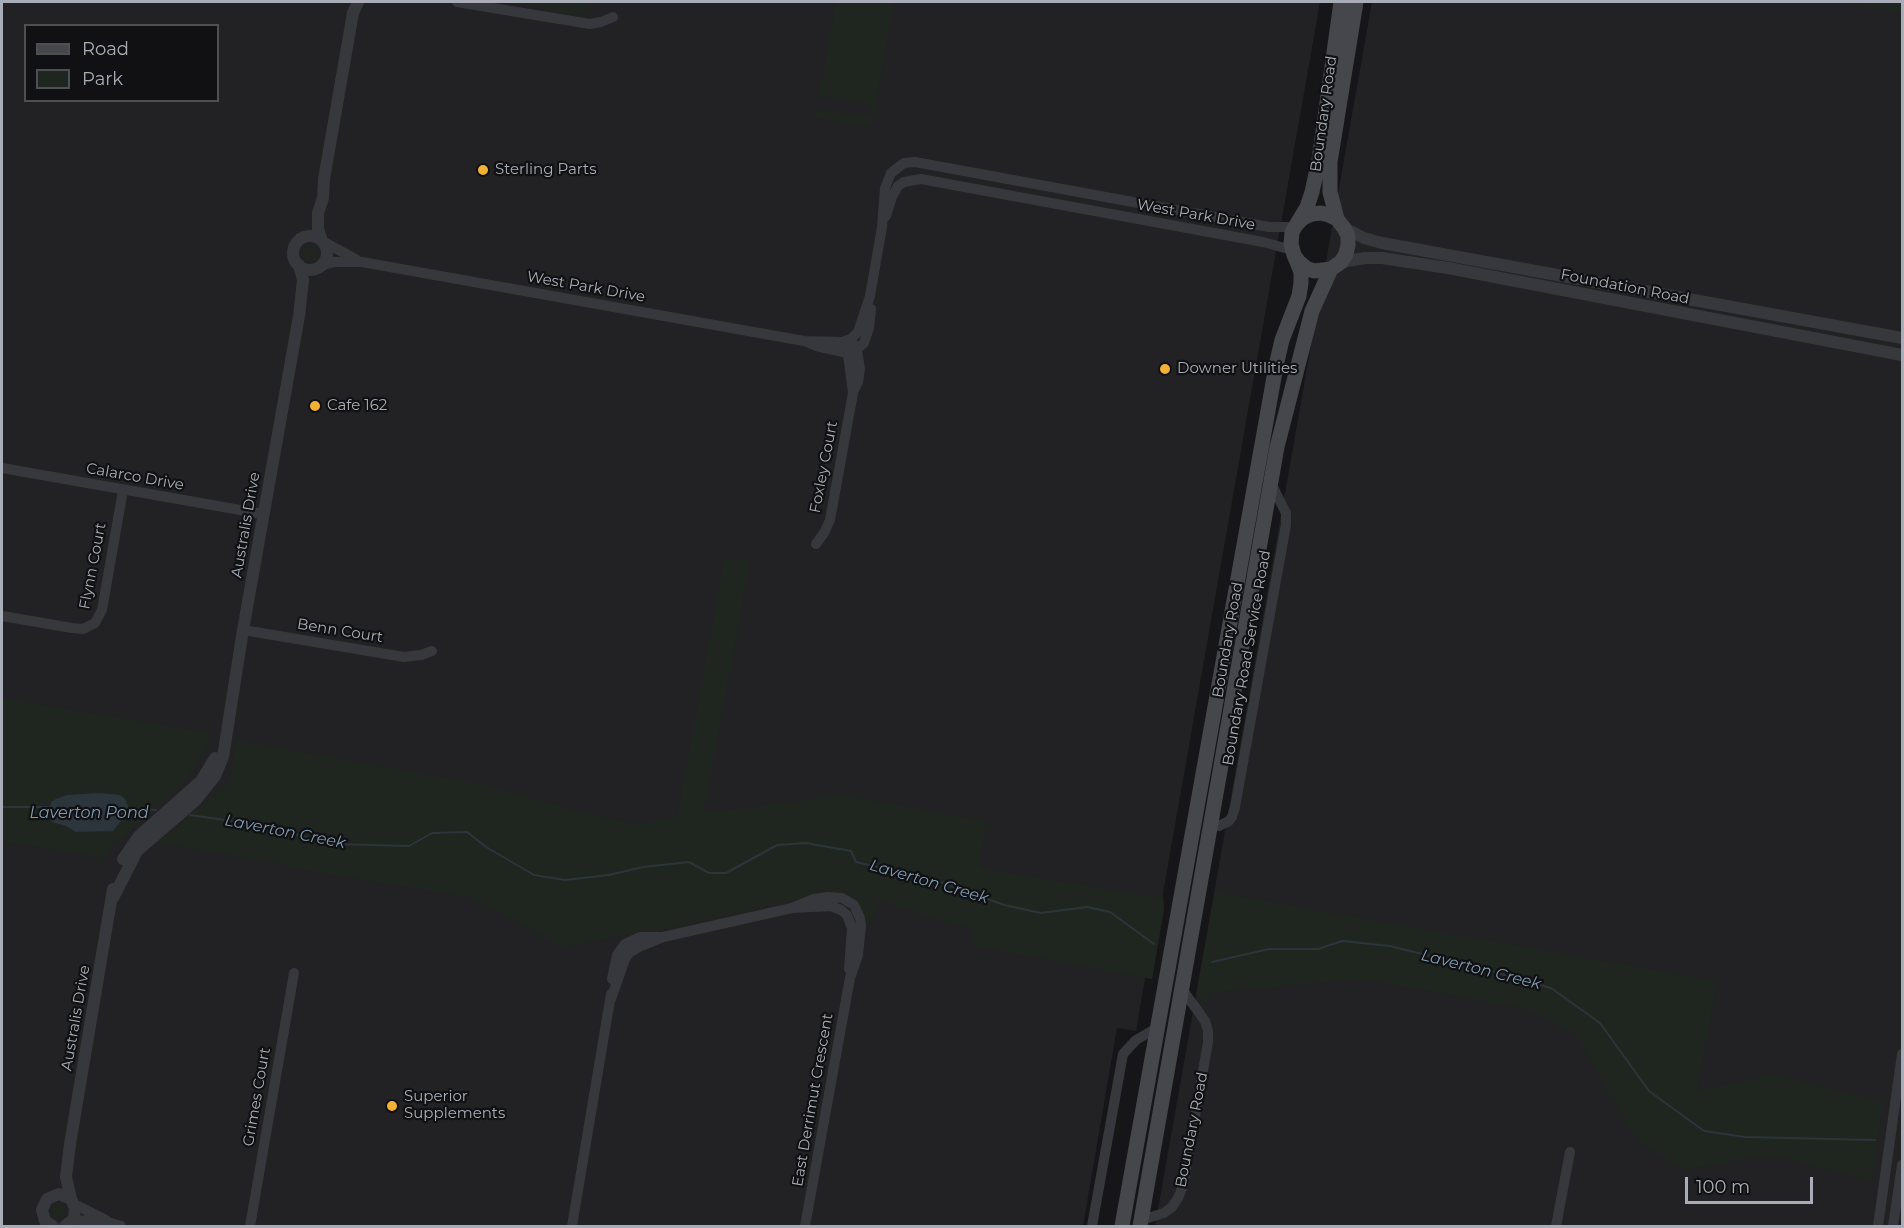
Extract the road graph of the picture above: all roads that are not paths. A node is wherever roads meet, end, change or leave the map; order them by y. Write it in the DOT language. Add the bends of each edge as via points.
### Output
graph roads {
  1 [pos="457,2"];
  2 [pos="1341,2"];
  3 [pos="1356,2"];
  4 [pos="354,5"];
  5 [pos="613,16"];
  6 [pos="894,169"];
  7 [pos="324,179"];
  8 [pos="901,184"];
  9 [pos="1091,194"];
  10 [pos="1104,196"];
  11 [pos="1094,211"];
  12 [pos="1341,223"];
  13 [pos="1296,225"];
  14 [pos="882,227"];
  15 [pos="302,238"];
  16 [pos="323,242"];
  17 [pos="1293,253"];
  18 [pos="1449,255"];
  19 [pos="363,262"];
  20 [pos="299,265"];
  21 [pos="1336,265"];
  22 [pos="320,267"];
  23 [pos="1448,268"];
  24 [pos="870,296"];
  25 [pos="299,316"];
  26 [pos="1902,338"];
  27 [pos="848,340"];
  28 [pos="804,342"];
  29 [pos="852,351"];
  30 [pos="1902,355"];
  31 [pos="2,468"];
  32 [pos="1271,483"];
  33 [pos="123,490"];
  34 [pos="263,514"];
  35 [pos="816,544"];
  36 [pos="2,616"];
  37 [pos="243,630"];
  38 [pos="432,651"];
  39 [pos="1194,822"];
  40 [pos="1212,825"];
  41 [pos="294,973"];
  42 [pos="1182,989"];
  43 [pos="1157,1028"];
  44 [pos="1902,1054"];
  45 [pos="1902,1068"];
  46 [pos="70,1144"];
  47 [pos="1570,1152"];
  48 [pos="1902,1165"];
  49 [pos="50,1197"];
  50 [pos="72,1201"];
  51 [pos="1141,1223"];
  52 [pos="68,1225"];
  53 [pos="116,1225"];
  54 [pos="50,1226"];
  55 [pos="249,1227"];
  56 [pos="572,1227"];
  57 [pos="806,1227"];
  58 [pos="1092,1227"];
  59 [pos="1122,1227"];
  60 [pos="1556,1227"];
  61 [pos="1878,1227"];
  62 [pos="1893,1227"];
  1 -- 5 [label="street" via="581,23 601,22"];
  2 -- 13 [label="main road, Boundary Road" via="1319,160 1307,207"];
  3 -- 12 [label="main road, Boundary Road" via="1330,162 1330,192"];
  4 -- 7 [label="street"];
  6 -- 8 [label="street"];
  6 -- 9 [label="street, West Park Drive" via="915,162"];
  6 -- 14 [label="street" via="885,188"];
  7 -- 15 [label="street"];
  7 -- 16 [label="street" via="318,218"];
  8 -- 11 [label="street, West Park Drive" via="921,179"];
  8 -- 14 [label="street"];
  9 -- 10 [label="street, West Park Drive"];
  9 -- 11 [label="street"];
  10 -- 11 [label="street"];
  10 -- 13 [label="street, West Park Drive" via="1269,227"];
  11 -- 17 [label="street, West Park Drive" via="1263,242"];
  12 -- 13 [label="main road" via="1321,213"];
  12 -- 18 [label="street, Foundation Road" via="1364,238"];
  12 -- 21 [label="main road" via="1348,245"];
  13 -- 17 [label="main road" via="1291,238"];
  14 -- 24 [label="street"];
  15 -- 16 [label="street" via="314,236"];
  15 -- 20 [label="street" via="294,251"];
  16 -- 19 [label="street, West Park Drive"];
  16 -- 22 [label="street" via="327,253"];
  17 -- 21 [label="main road" via="1314,271"];
  17 -- 39 [label="main road, Boundary Road" via="1301,283 1276,366"];
  18 -- 23 [label="street"];
  18 -- 26 [label="street, Foundation Road"];
  19 -- 22 [label="street, West Park Drive" via="342,261"];
  19 -- 28 [label="street, West Park Drive"];
  20 -- 22 [label="street" via="309,270"];
  20 -- 25 [label="street, Australis Drive" via="303,280"];
  21 -- 23 [label="street, Foundation Road" via="1382,258"];
  21 -- 32 [label="main road, Boundary Road" via="1312,310"];
  22 -- 25 [label="street, Australis Drive"];
  23 -- 30 [label="street, Foundation Road"];
  24 -- 27 [label="street" via="858,332"];
  24 -- 29 [label="street" via="869,328 864,343"];
  25 -- 34 [label="street, Australis Drive"];
  27 -- 28 [label="street, West Park Drive"];
  27 -- 29 [label="street, Foxley Court"];
  28 -- 29 [label="street, West Park Drive"];
  29 -- 35 [label="street, Foxley Court" via="853,393 830,520"];
  31 -- 33 [label="street, Calarco Drive"];
  32 -- 40 [label="main road, Boundary Road"];
  32 -- 40 [label="street, Boundary Road Service Road" via="1286,513 1286,525 1235,807 1229,821"];
  33 -- 34 [label="street, Calarco Drive"];
  33 -- 36 [label="street, Flynn Court" via="102,610 95,623 82,629"];
  34 -- 37 [label="street, Australis Drive"];
  37 -- 38 [label="street, Benn Court" via="404,657"];
  37 -- 46 [label="street, Australis Drive" via="223,757 215,776 195,801 137,851 113,898"];
  39 -- 40 [label="main road"];
  39 -- 43 [label="main road, Boundary Road"];
  40 -- 42 [label="main road, Boundary Road"];
  41 -- 55 [label="street, Grimes Court"];
  42 -- 51 [label="main road, Boundary Road"];
  42 -- 51 [label="street, Boundary Road" via="1205,1021 1209,1042 1183,1186 1172,1206"];
  43 -- 58 [label="street" via="1136,1040 1124,1054"];
  43 -- 59 [label="main road, Boundary Road"];
  44 -- 45 [label="street"];
  45 -- 61 [label="street"];
  46 -- 49 [label="street, Australis Drive"];
  46 -- 50 [label="street, Australis Drive" via="66,1177"];
  47 -- 60 [label="street"];
  48 -- 62 [label="street"];
  49 -- 50 [label="street" via="62,1194"];
  49 -- 54 [label="street, Australis Drive" via="42,1210"];
  50 -- 52 [label="street, Australis Drive" via="76,1211"];
  50 -- 53 [label="street"];
  52 -- 53 [label="street" via="87,1220"];
  56 -- 57 [label="street, East Derrimut Crescent" via="620,949 631,940 647,936 663,937 792,908 814,899 842,898 854,905 861,935"];
}
